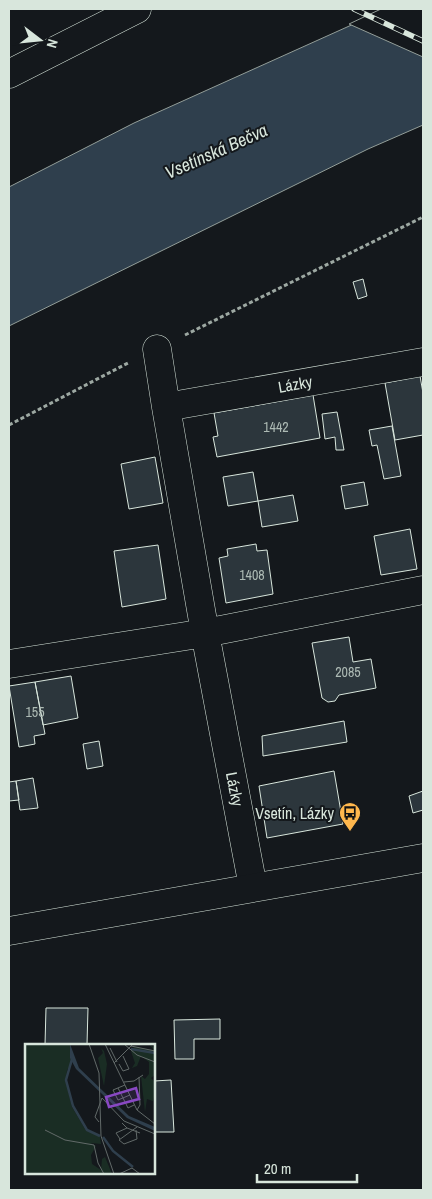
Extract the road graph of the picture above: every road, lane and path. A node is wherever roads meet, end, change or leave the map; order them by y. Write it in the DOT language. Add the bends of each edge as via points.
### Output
graph roads {
  1 [pos="137,9"];
  2 [pos="9,74"];
  3 [pos="423,218"];
  4 [pos="157,349"];
  5 [pos="423,362"];
  6 [pos="166,406"];
  7 [pos="9,425"];
  8 [pos="423,590"];
  9 [pos="205,633"];
  10 [pos="9,664"];
  11 [pos="423,858"];
  12 [pos="253,887"];
  13 [pos="9,931"];
  1 -- 2 [label="street"];
  3 -- 4 [label="path"];
  4 -- 6 [label="street, Lázky"];
  4 -- 7 [label="path"];
  5 -- 6 [label="street, Lázky"];
  6 -- 9 [label="street, Lázky"];
  8 -- 9 [label="street"];
  9 -- 10 [label="street"];
  9 -- 12 [label="street, Lázky"];
  11 -- 12 [label="street"];
  12 -- 13 [label="street"];
}
